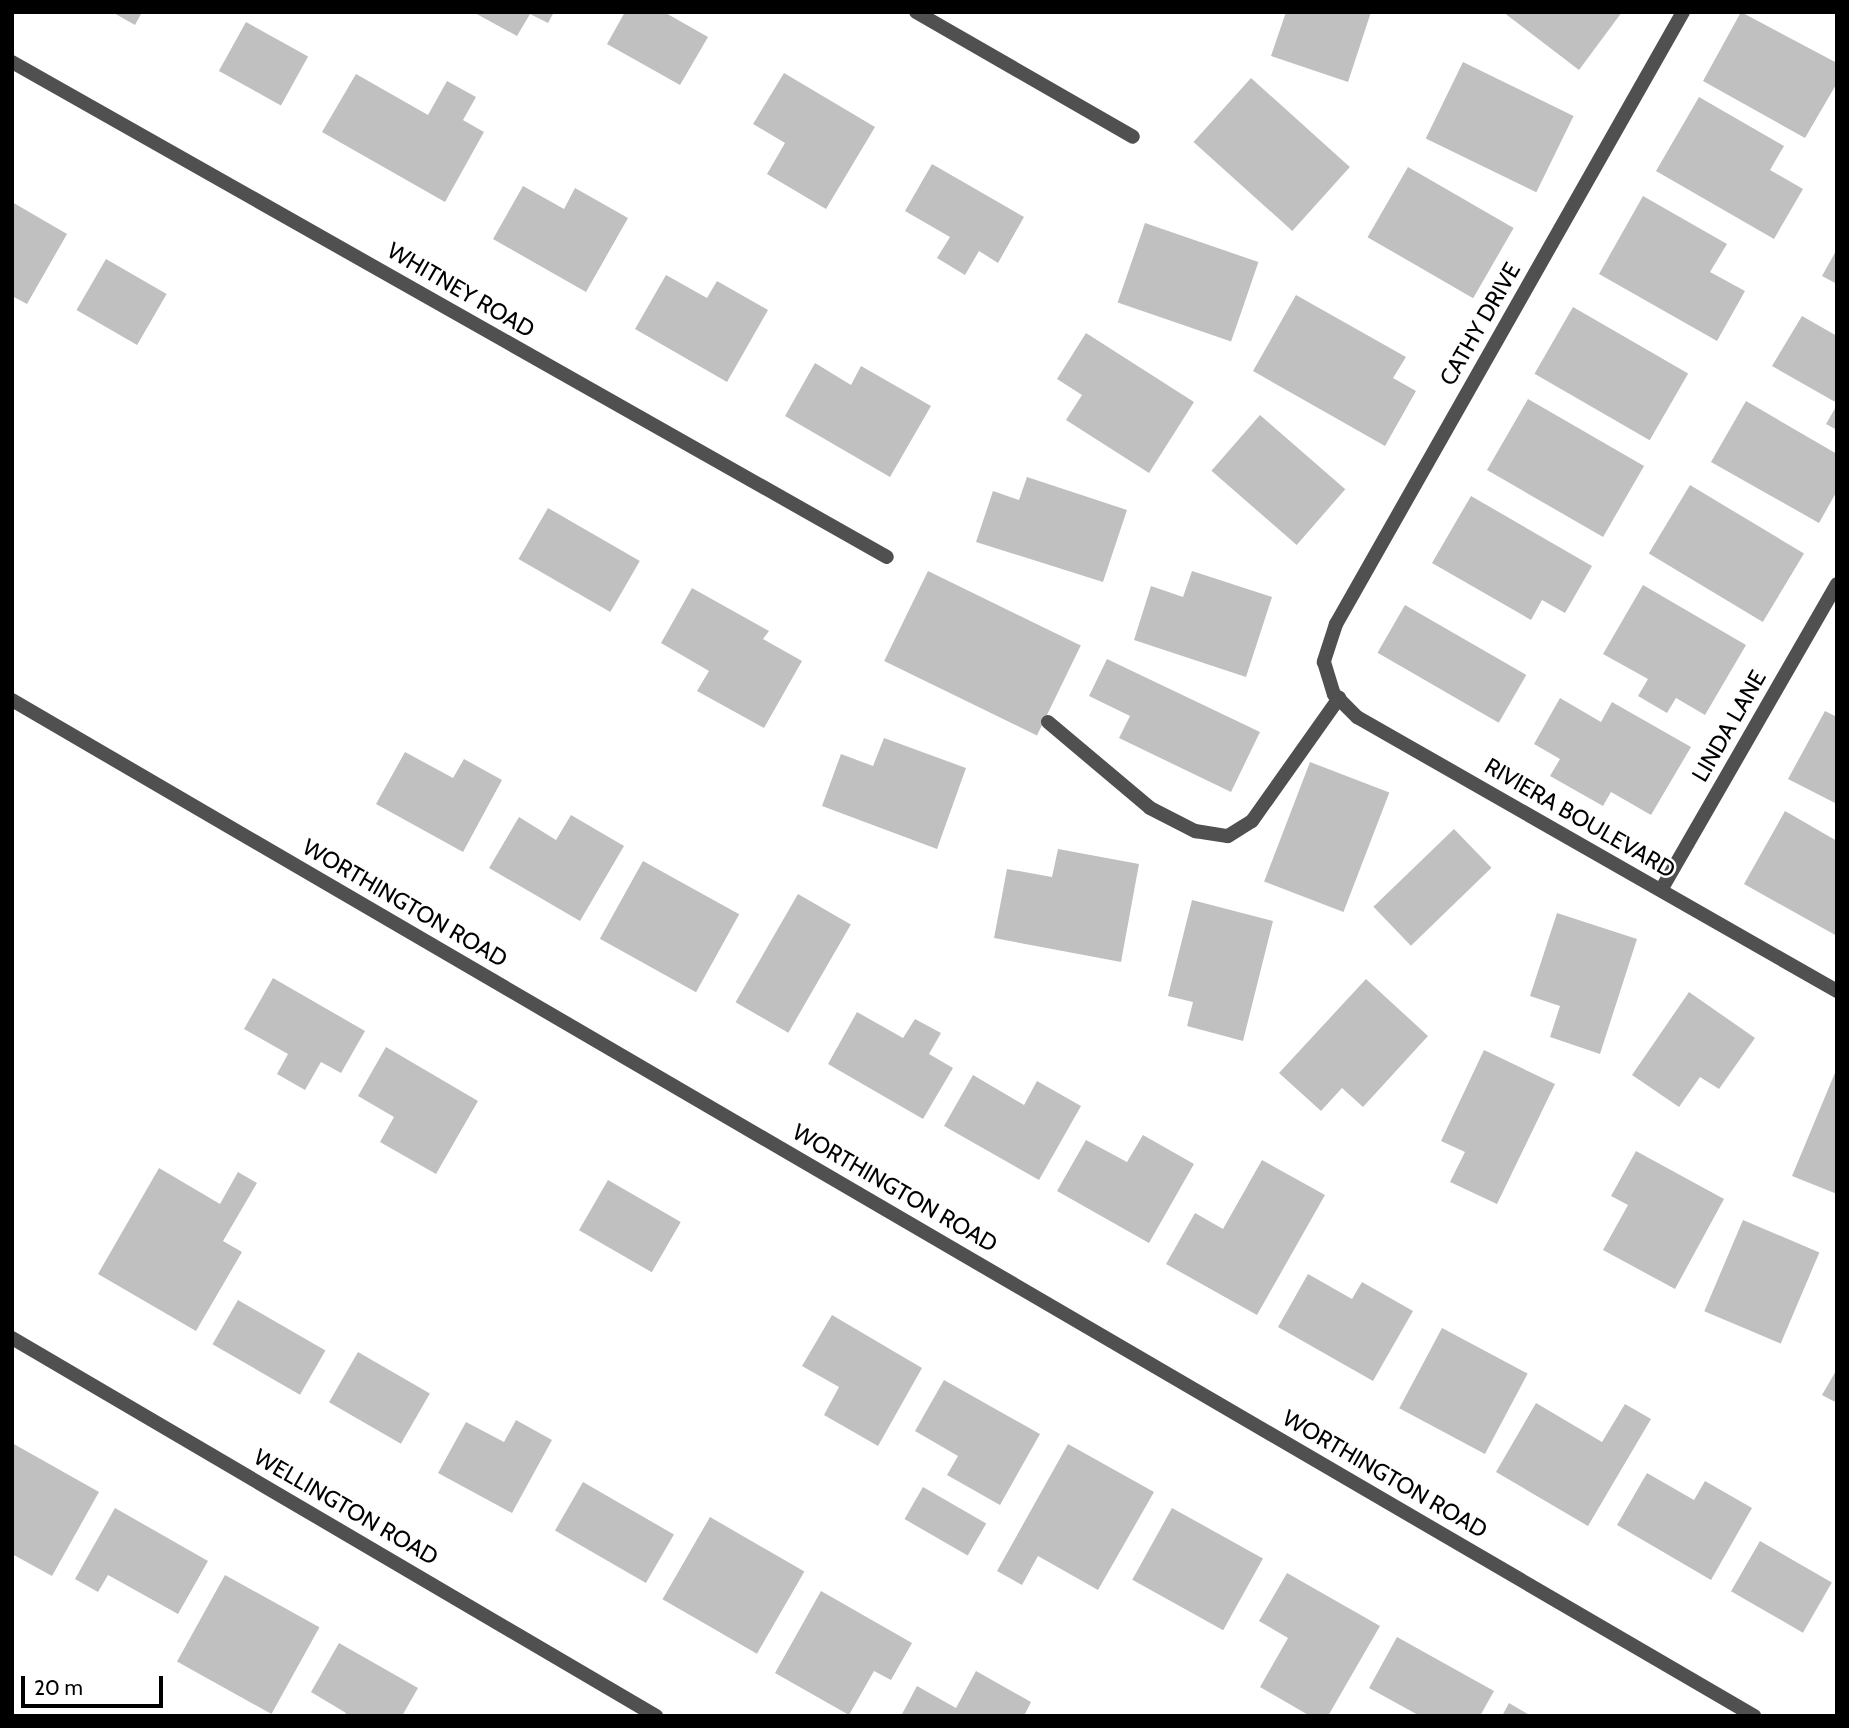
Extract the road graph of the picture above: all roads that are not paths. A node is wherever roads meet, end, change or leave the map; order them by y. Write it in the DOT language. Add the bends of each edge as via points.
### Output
graph roads {
  1 [pos="916,12"];
  2 [pos="1684,12"];
  3 [pos="12,62"];
  4 [pos="1133,137"];
  5 [pos="887,557"];
  6 [pos="1837,584"];
  7 [pos="1324,662"];
  8 [pos="1339,698"];
  9 [pos="12,700"];
  10 [pos="1048,722"];
  11 [pos="1661,890"];
  12 [pos="1837,991"];
  13 [pos="12,1338"];
  14 [pos="656,1716"];
  15 [pos="1754,1716"];
  1 -- 4 [label="street"];
  2 -- 7 [label="street, CATHY DRIVE" via="1342,612"];
  3 -- 5 [label="street, WHITNEY ROAD"];
  6 -- 11 [label="street, LINDA LANE"];
  7 -- 8 [label="street, RIVIERA BOULEVARD"];
  8 -- 10 [label="street" via="1252,821 1228,836 1195,831 1150,808"];
  8 -- 11 [label="street, RIVIERA BOULEVARD" via="1357,717"];
  9 -- 15 [label="street, WORTHINGTON ROAD"];
  11 -- 12 [label="street, RIVIERA BOULEVARD"];
  13 -- 14 [label="street, WELLINGTON ROAD"];
}
